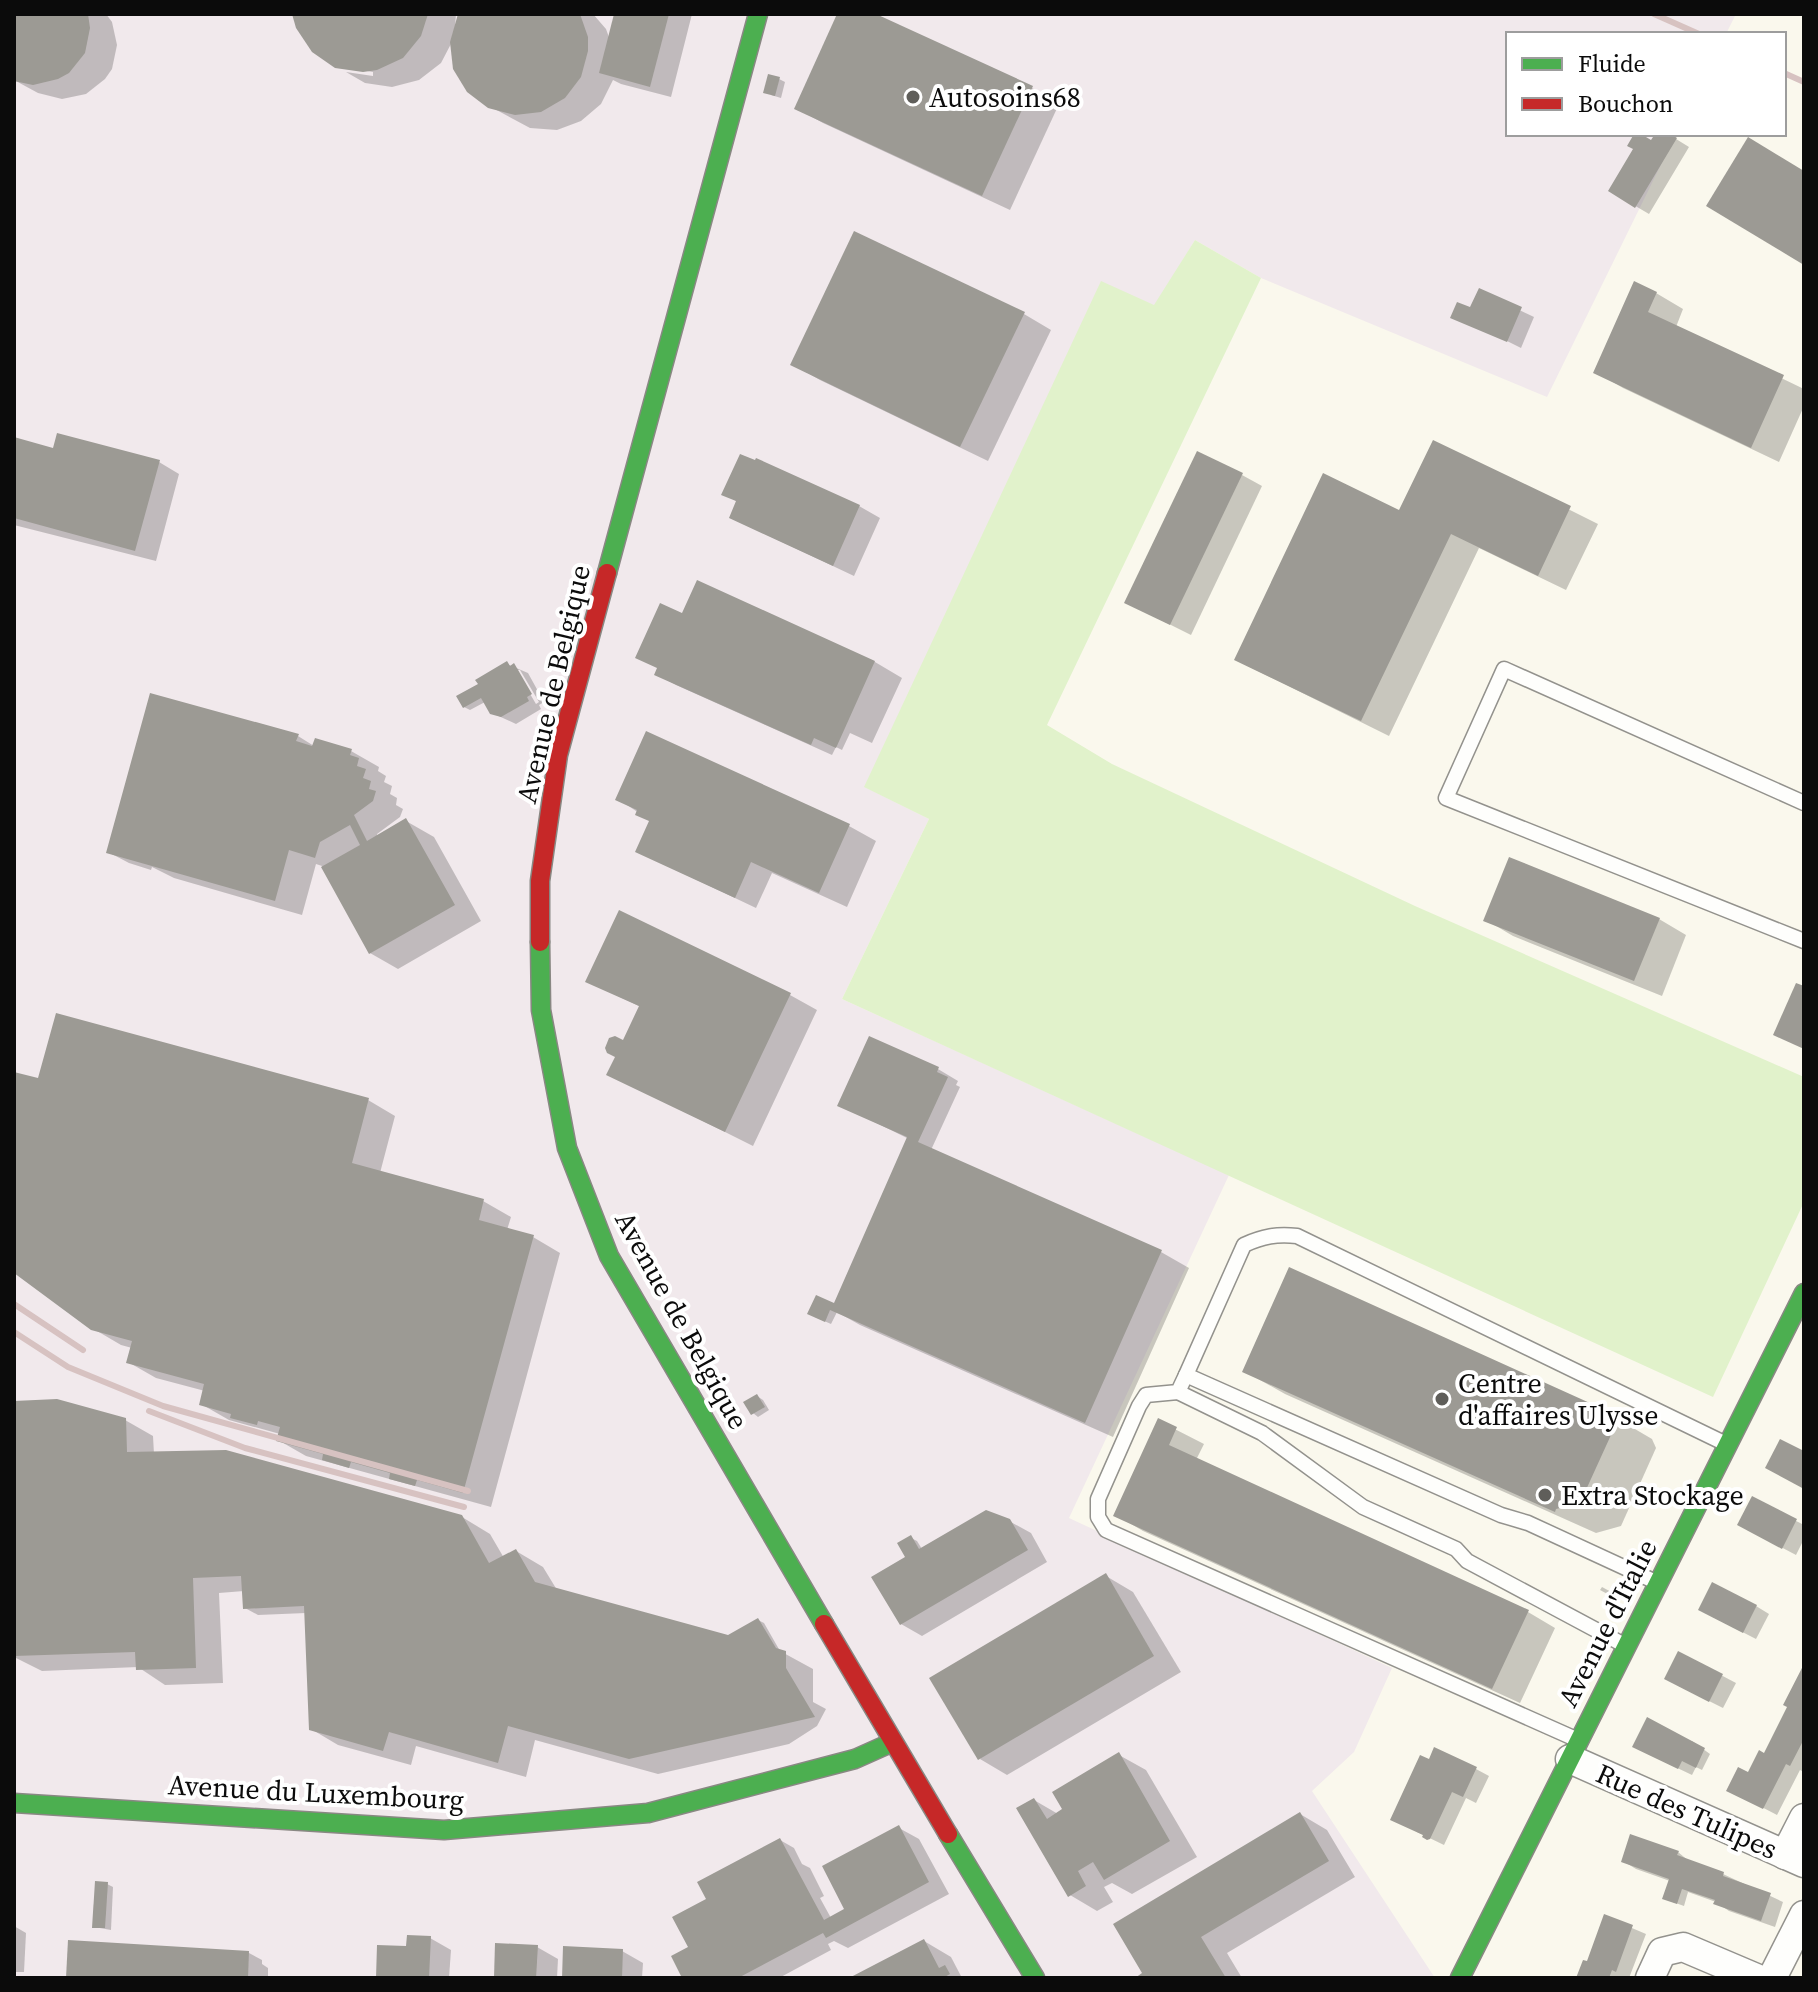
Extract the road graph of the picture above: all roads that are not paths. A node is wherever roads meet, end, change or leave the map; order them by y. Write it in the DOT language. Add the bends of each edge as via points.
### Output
graph roads {
  1 [pos="758,14"];
  2 [pos="1804,803"];
  3 [pos="1804,941"];
  4 [pos="1804,1293"];
  5 [pos="1186,1375"];
  6 [pos="1178,1392"];
  7 [pos="1728,1445"];
  8 [pos="1658,1583"];
  9 [pos="1626,1646"];
  10 [pos="893,1742"];
  11 [pos="1574,1750"];
  12 [pos="14,1803"];
  13 [pos="1804,1818"];
  14 [pos="1795,1859"];
  15 [pos="1804,1915"];
  16 [pos="1035,1978"];
  17 [pos="1460,1978"];
  18 [pos="1650,1978"];
  19 [pos="1756,1978"];
  20 [pos="1772,1978"];
  1 -- 10 [label="street, Avenue de Belgique" via="558,755 540,881 541,1010 567,1148 609,1256"];
  2 -- 3 [label="lane" via="1504,669 1446,798"];
  4 -- 7 [label="street, Avenue d'Italie"];
  5 -- 6 [label="lane"];
  5 -- 7 [label="lane" via="1244,1245 1278,1234 1297,1236"];
  5 -- 8 [label="lane"];
  6 -- 9 [label="lane" via="1262,1433 1363,1507 1456,1549 1467,1561"];
  6 -- 11 [label="lane" via="1146,1395 1139,1406 1098,1499 1098,1517 1106,1530"];
  7 -- 8 [label="street, Avenue d'Italie"];
  8 -- 9 [label="street, Avenue d'Italie"];
  9 -- 11 [label="street, Avenue d'Italie"];
  10 -- 12 [label="street, Avenue du Luxembourg" via="855,1759 648,1813 444,1830"];
  10 -- 16 [label="street, Avenue de Belgique"];
  11 -- 14 [label="street, Rue des Tulipes"];
  11 -- 17 [label="street, Avenue d'Italie"];
  13 -- 14 [label="street"];
  15 -- 20 [label="street"];
  18 -- 19 [label="street" via="1662,1952 1683,1947"];
}
